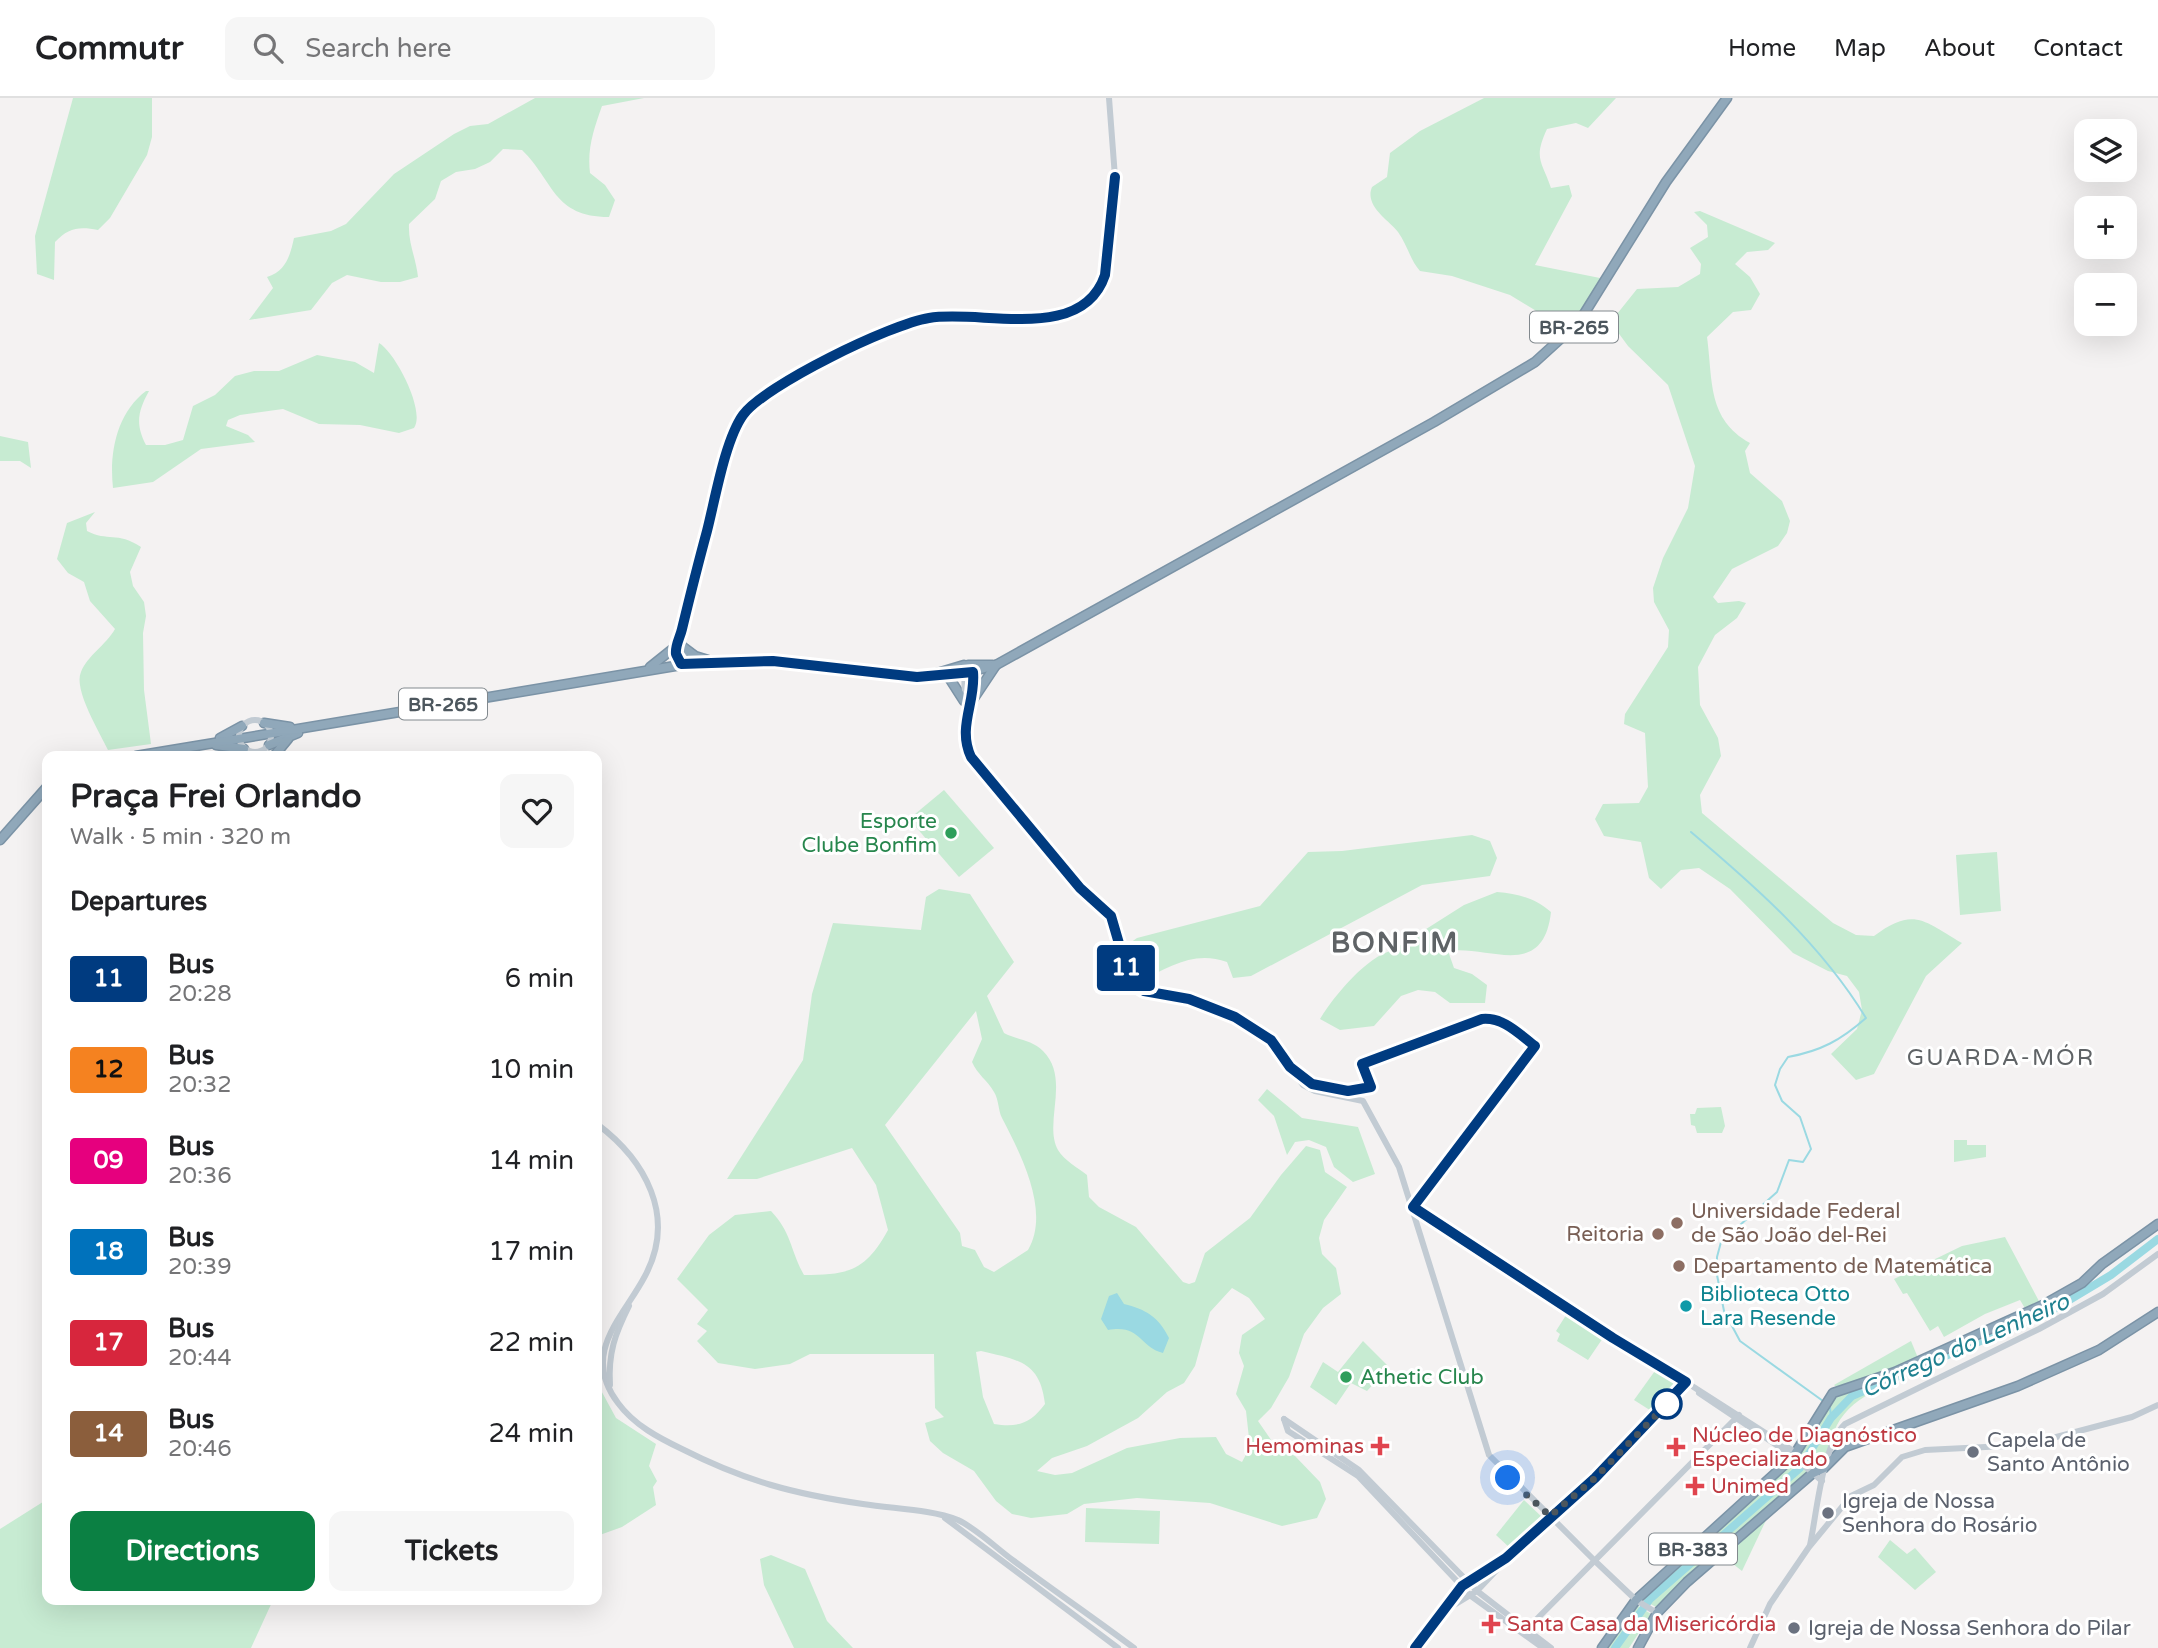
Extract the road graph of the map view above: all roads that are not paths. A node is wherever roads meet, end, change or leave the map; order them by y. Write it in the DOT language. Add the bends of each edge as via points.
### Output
graph roads {
  1 [pos="1109,98"];
  2 [pos="1727,98"];
  3 [pos="679,647"];
  4 [pos="715,661"];
  5 [pos="681,664"];
  6 [pos="996,665"];
  7 [pos="646,669"];
  8 [pos="967,669"];
  9 [pos="948,676"];
  10 [pos="928,677"];
  11 [pos="968,701"];
  12 [pos="264,723"];
  13 [pos="242,726"];
  14 [pos="314,727"];
  15 [pos="271,733"];
  16 [pos="293,734"];
  17 [pos="241,738"];
  18 [pos="206,743"];
  19 [pos="269,745"];
  20 [pos="224,746"];
  21 [pos="163,751"];
  22 [pos="230,751"];
  23 [pos="239,751"];
  24 [pos="244,751"];
  25 [pos="254,751"];
  26 [pos="269,751"];
  27 [pos="278,751"];
  28 [pos="42,793"];
  29 [pos="0,840"];
  30 [pos="602,1128"];
  31 [pos="1413,1207"];
  32 [pos="2158,1224"];
  33 [pos="2158,1254"];
  34 [pos="2158,1312"];
  35 [pos="1686,1382"];
  36 [pos="2158,1405"];
  37 [pos="1738,1417"];
  38 [pos="1797,1459"];
  39 [pos="1824,1468"];
  40 [pos="1813,1473"];
  41 [pos="1822,1481"];
  42 [pos="1550,1516"];
  43 [pos="944,1517"];
  44 [pos="1809,1547"];
  45 [pos="1506,1558"];
  46 [pos="1595,1562"];
  47 [pos="1490,1570"];
  48 [pos="1486,1580"];
  49 [pos="1468,1581"];
  50 [pos="1462,1586"];
  51 [pos="1474,1594"];
  52 [pos="1638,1601"];
  53 [pos="1655,1612"];
  54 [pos="1440,1613"];
  55 [pos="1524,1632"];
  56 [pos="1118,1648"];
  57 [pos="1134,1648"];
  58 [pos="1415,1648"];
  59 [pos="1543,1648"];
  60 [pos="1551,1648"];
  61 [pos="1602,1648"];
  62 [pos="1638,1648"];
  63 [pos="1750,1648"];
  1 -- 3 [label="main road" via="1115,177 1101,286 1083,305 1046,320 961,315 910,322 858,344 755,402 741,417 724,466"];
  2 -- 6 [label="highway, BR-265" via="1666,183 1579,322 1535,362"];
  3 -- 4 [label="highway"];
  3 -- 5 [label="main road"];
  3 -- 7 [label="highway"];
  4 -- 5 [label="highway, BR-265"];
  4 -- 10 [label="highway, BR-265" via="773,661"];
  5 -- 7 [label="highway, BR-265"];
  6 -- 8 [label="highway, BR-265"];
  6 -- 11 [label="highway"];
  7 -- 14 [label="highway, BR-265"];
  8 -- 9 [label="highway, BR-265"];
  8 -- 10 [label="highway"];
  8 -- 11 [label="main road"];
  9 -- 10 [label="highway, BR-265"];
  9 -- 11 [label="highway"];
  11 -- 31 [label="main road" via="966,738 977,766 1080,888 1111,916 1134,985 1235,1017 1271,1040 1298,1081 1309,1089 1363,1101 1399,1167"];
  12 -- 13 [label="main road" via="252,720"];
  12 -- 14 [label="highway"];
  12 -- 15 [label="main road"];
  13 -- 17 [label="main road"];
  13 -- 18 [label="highway"];
  14 -- 15 [label="highway, BR-265"];
  14 -- 16 [label="highway"];
  15 -- 17 [label="highway, BR-265"];
  15 -- 19 [label="main road"];
  16 -- 19 [label="highway"];
  16 -- 27 [label="highway"];
  17 -- 18 [label="highway, BR-265"];
  17 -- 24 [label="main road"];
  18 -- 20 [label="highway"];
  18 -- 21 [label="highway, BR-265"];
  19 -- 25 [label="main road"];
  19 -- 26 [label="main road"];
  20 -- 22 [label="highway"];
  20 -- 23 [label="highway"];
  28 -- 29 [label="highway"];
  30 -- 43 [label="main road" via="643,1169 655,1202 654,1256 612,1339 608,1358 610,1390 625,1412 654,1434 746,1480 814,1497"];
  31 -- 35 [label="main road"];
  31 -- 42 [label="main road" via="1489,1455"];
  32 -- 38 [label="highway, BR-383" via="2082,1283 2043,1305 1895,1372 1831,1395"];
  33 -- 39 [label="main road" via="2103,1294 2039,1329 1850,1420 1834,1436"];
  34 -- 39 [label="highway, BR-383" via="2084,1358 2018,1387 1845,1447"];
  35 -- 37 [label="main road"];
  35 -- 42 [label="main road" via="1595,1478"];
  36 -- 44 [label="main road" via="2132,1417 2026,1444 1918,1451 1902,1457 1874,1485 1851,1496"];
  37 -- 38 [label="main road"];
  37 -- 46 [label="main road"];
  38 -- 40 [label="main road"];
  38 -- 52 [label="highway, BR-383"];
  39 -- 40 [label="highway, BR-383"];
  39 -- 41 [label="main road"];
  40 -- 41 [label="main road"];
  40 -- 53 [label="highway, BR-383"];
  41 -- 44 [label="main road"];
  42 -- 45 [label="main road"];
  42 -- 46 [label="main road"];
  43 -- 56 [label="main road"];
  43 -- 57 [label="main road" via="959,1521"];
  44 -- 63 [label="main road" via="1770,1604"];
  45 -- 47 [label="main road"];
  45 -- 48 [label="main road"];
  46 -- 52 [label="main road"];
  46 -- 55 [label="main road"];
  47 -- 48 [label="main road"];
  47 -- 49 [label="main road"];
  48 -- 51 [label="main road"];
  49 -- 50 [label="main road"];
  49 -- 50 [label="main road" via="1359,1470 1284,1419 1288,1431 1359,1476"];
  49 -- 51 [label="main road"];
  50 -- 51 [label="main road"];
  50 -- 54 [label="main road"];
  51 -- 54 [label="main road"];
  51 -- 55 [label="main road"];
  52 -- 53 [label="main road"];
  52 -- 61 [label="highway, BR-383"];
  53 -- 62 [label="highway, BR-383"];
  54 -- 58 [label="main road"];
  55 -- 59 [label="main road"];
  55 -- 60 [label="main road"];
}
